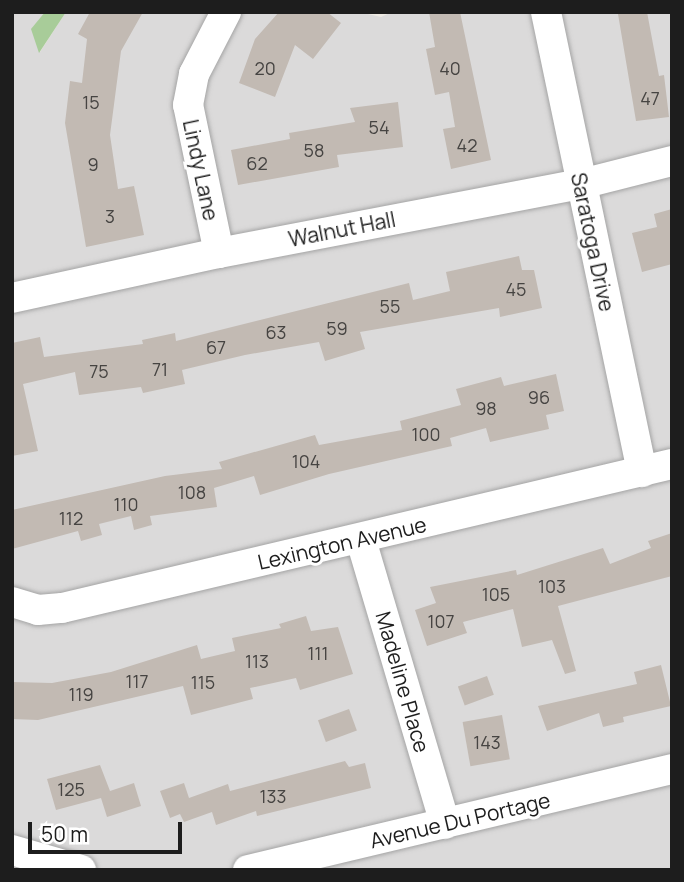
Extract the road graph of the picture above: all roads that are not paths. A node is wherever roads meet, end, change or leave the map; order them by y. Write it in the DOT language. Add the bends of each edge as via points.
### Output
graph roads {
  1 [pos="226,12"];
  2 [pos="546,12"];
  3 [pos="672,161"];
  4 [pos="581,184"];
  5 [pos="219,253"];
  6 [pos="12,298"];
  7 [pos="672,464"];
  8 [pos="642,472"];
  9 [pos="361,540"];
  10 [pos="12,602"];
  11 [pos="672,769"];
  12 [pos="444,824"];
  13 [pos="12,850"];
  14 [pos="81,870"];
  15 [pos="248,870"];
  1 -- 5 [label="street, Lindy Lane" via="194,74 188,105"];
  2 -- 4 [label="street, Saratoga Drive"];
  3 -- 4 [label="street, Walnut Hall"];
  4 -- 5 [label="street, Walnut Hall"];
  4 -- 8 [label="street, Saratoga Drive"];
  5 -- 6 [label="street, Walnut Hall"];
  7 -- 8 [label="street, Lexington Avenue"];
  8 -- 9 [label="street, Lexington Avenue"];
  9 -- 10 [label="street, Lexington Avenue" via="62,608 38,610"];
  9 -- 12 [label="street, Madeline Place"];
  11 -- 12 [label="street, Avenue Du Portage"];
  12 -- 15 [label="street, Avenue Du Portage"];
  13 -- 14 [label="street"];
}
